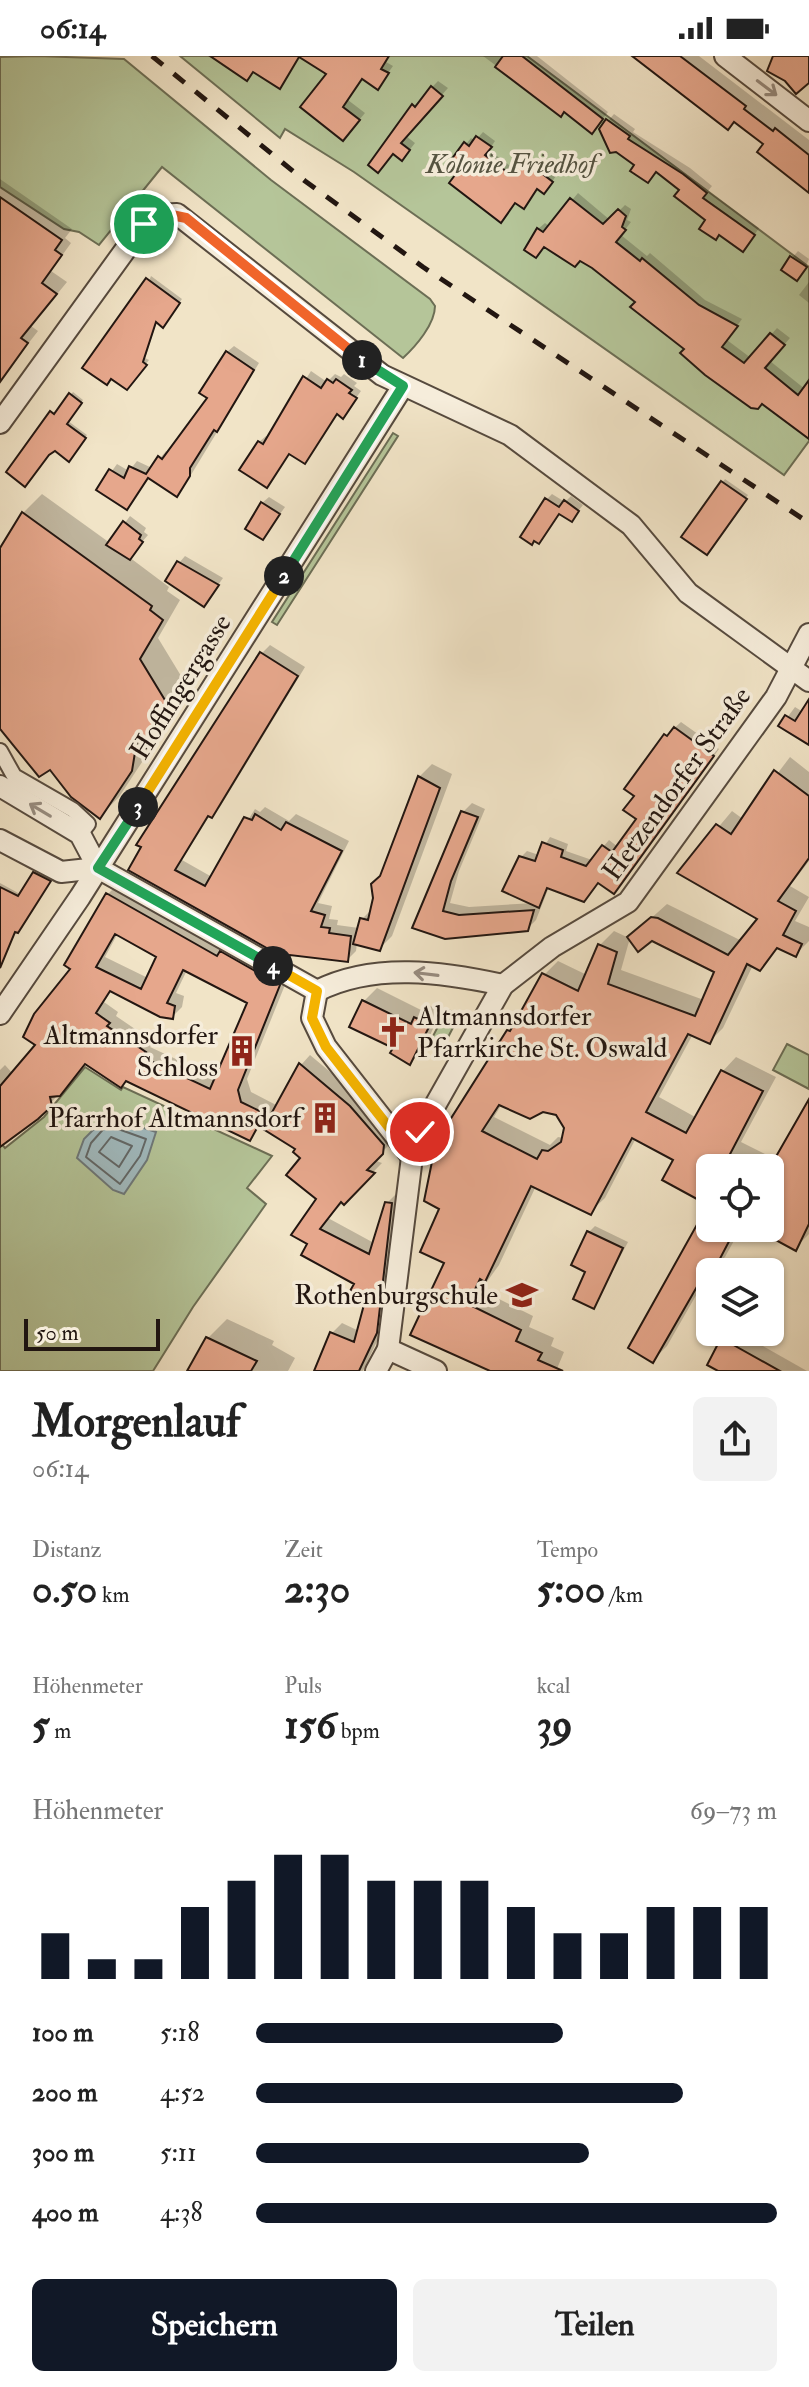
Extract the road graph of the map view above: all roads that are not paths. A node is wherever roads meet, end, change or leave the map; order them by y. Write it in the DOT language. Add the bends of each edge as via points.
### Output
graph roads {
  1 [pos="725,56"];
  2 [pos="809,121"];
  3 [pos="403,386"];
  4 [pos="3,412"];
  5 [pos="809,634"];
  6 [pos="801,676"];
  7 [pos="0,751"];
  8 [pos="0,786"];
  9 [pos="80,834"];
  10 [pos="0,840"];
  11 [pos="98,868"];
  12 [pos="503,985"];
  13 [pos="317,991"];
  14 [pos="0,1014"];
  15 [pos="412,1157"];
  16 [pos="388,1349"];
  17 [pos="376,1371"];
  18 [pos="436,1371"];
  1 -- 2 [label="street, one-way"];
  3 -- 4 [label="street" via="370,366 177,214 155,215"];
  3 -- 6 [label="street" via="510,435 631,525 688,593"];
  3 -- 11 [label="street, Hoffingergasse"];
  5 -- 6 [label="street, Hetzendorfer Straße"];
  6 -- 12 [label="street, Hetzendorfer Straße" via="628,902 552,947"];
  7 -- 9 [label="street" via="14,776 88,824"];
  9 -- 8 [label="street, one-way"];
  9 -- 11 [label="street"];
  10 -- 11 [label="street" via="61,872"];
  11 -- 13 [label="street"];
  11 -- 14 [label="street, Hoffingergasse"];
  12 -- 13 [label="street, one-way" via="401,971"];
  12 -- 15 [label="street, Hetzendorfer Straße" via="420,1132"];
  13 -- 15 [label="street" via="312,1018 326,1047"];
  15 -- 16 [label="street, Hetzendorfer Straße"];
  16 -- 17 [label="street, Hetzendorfer Straße"];
  16 -- 18 [label="street"];
}
